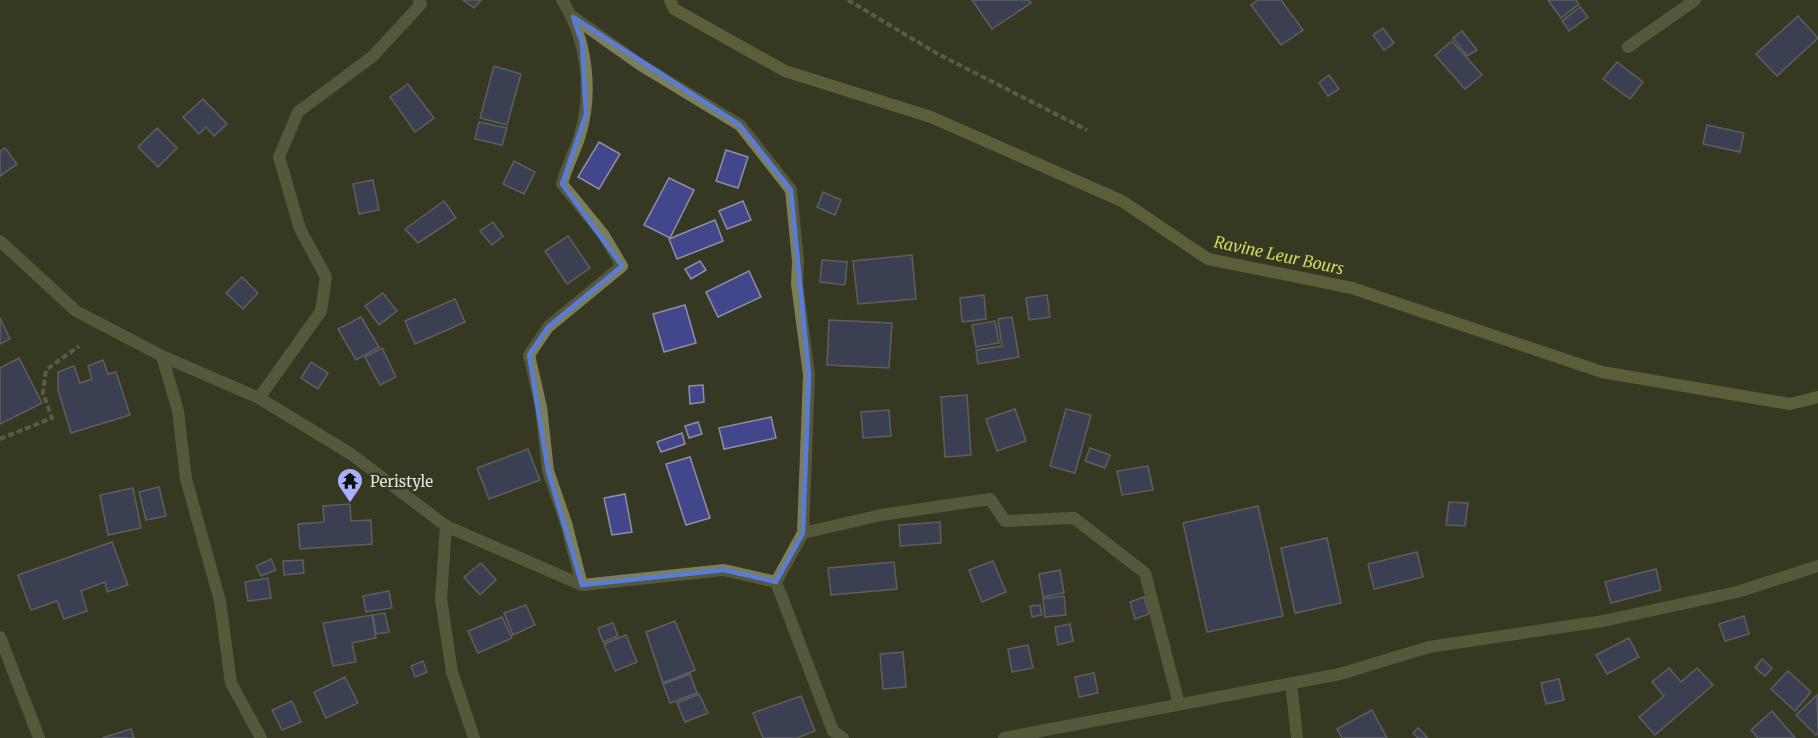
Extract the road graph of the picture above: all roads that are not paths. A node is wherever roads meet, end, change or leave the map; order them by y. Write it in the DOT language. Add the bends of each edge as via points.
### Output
graph roads {
  1 [pos="419,0"];
  2 [pos="562,0"];
  3 [pos="1695,0"];
  4 [pos="573,17"];
  5 [pos="1628,47"];
  6 [pos="0,241"];
  7 [pos="162,356"];
  8 [pos="259,398"];
  9 [pos="446,526"];
  10 [pos="803,533"];
  11 [pos="1818,566"];
  12 [pos="776,582"];
  13 [pos="582,585"];
  14 [pos="0,637"];
  15 [pos="1291,683"];
  16 [pos="1179,704"];
  17 [pos="39,738"];
  18 [pos="261,738"];
  19 [pos="474,738"];
  20 [pos="843,738"];
  21 [pos="1004,738"];
  22 [pos="1298,738"];
  1 -- 8 [label="street" via="421,4 373,56 298,112 279,157 300,229 326,277 321,311"];
  2 -- 4 [label="street"];
  3 -- 5 [label="street"];
  4 -- 10 [label="street" via="641,65 740,125 791,190 797,284 809,375"];
  4 -- 13 [label="street" via="582,43 586,114 562,184 603,234 622,266 548,327 529,355 541,407 548,471"];
  6 -- 7 [label="street" via="76,311"];
  7 -- 8 [label="street"];
  7 -- 18 [label="street" via="178,411 186,478 220,601 231,683"];
  8 -- 9 [label="street" via="351,454"];
  9 -- 13 [label="street"];
  9 -- 19 [label="street" via="441,599 452,672"];
  10 -- 12 [label="street"];
  10 -- 16 [label="street" via="881,515 990,499 1005,521 1074,518 1145,573"];
  11 -- 15 [label="street" via="1737,592 1603,621 1429,647 1341,674"];
  12 -- 13 [label="street" via="724,570"];
  12 -- 20 [label="street" via="832,731"];
  14 -- 17 [label="street"];
  15 -- 16 [label="street"];
  15 -- 22 [label="street"];
  16 -- 21 [label="street"];
}
